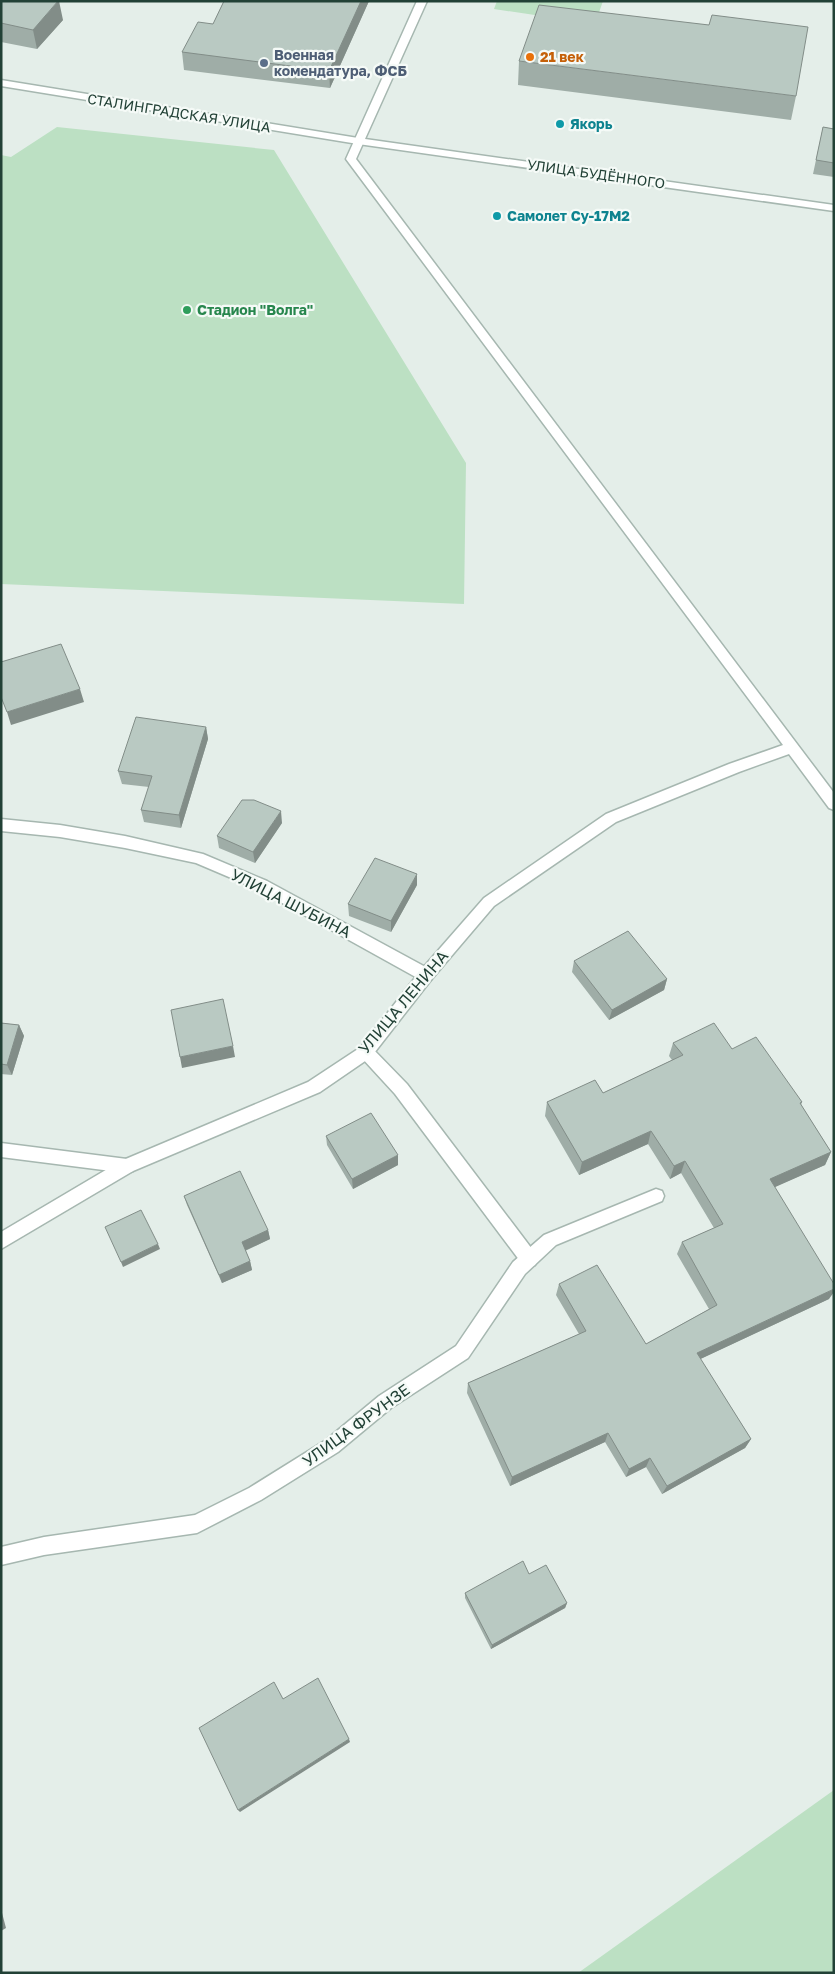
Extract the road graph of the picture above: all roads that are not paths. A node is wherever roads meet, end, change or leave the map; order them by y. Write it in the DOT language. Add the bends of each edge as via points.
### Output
graph roads {
  1 [pos="422,1"];
  2 [pos="1,83"];
  3 [pos="358,141"];
  4 [pos="834,208"];
  5 [pos="791,748"];
  6 [pos="834,804"];
  7 [pos="1,825"];
  8 [pos="426,975"];
  9 [pos="366,1052"];
  10 [pos="1,1150"];
  11 [pos="127,1166"];
  12 [pos="656,1196"];
  13 [pos="1,1241"];
  14 [pos="529,1259"];
  15 [pos="1,1556"];
  1 -- 3 [label="street"];
  2 -- 3 [label="street, СТАЛИНГРАДСКАЯ УЛИЦА"];
  3 -- 4 [label="street, УЛИЦА БУДЁННОГО"];
  3 -- 5 [label="street" via="351,159"];
  5 -- 6 [label="street"];
  5 -- 8 [label="street, УЛИЦА ЛЕНИНА" via="611,818 489,902"];
  7 -- 8 [label="street, УЛИЦА ШУБИНА" via="60,831 198,858 262,885"];
  8 -- 9 [label="street, УЛИЦА ЛЕНИНА"];
  9 -- 11 [label="street, УЛИЦА ЛЕНИНА" via="314,1086"];
  9 -- 14 [label="street" via="401,1089"];
  10 -- 11 [label="street"];
  11 -- 13 [label="street, УЛИЦА ЛЕНИНА"];
  12 -- 14 [label="street, УЛИЦА ФРУНЗЕ" via="550,1240"];
  14 -- 15 [label="street, УЛИЦА ФРУНЗЕ" via="519,1268 462,1352 385,1402 332,1446 255,1494 198,1524 44,1546"];
}
